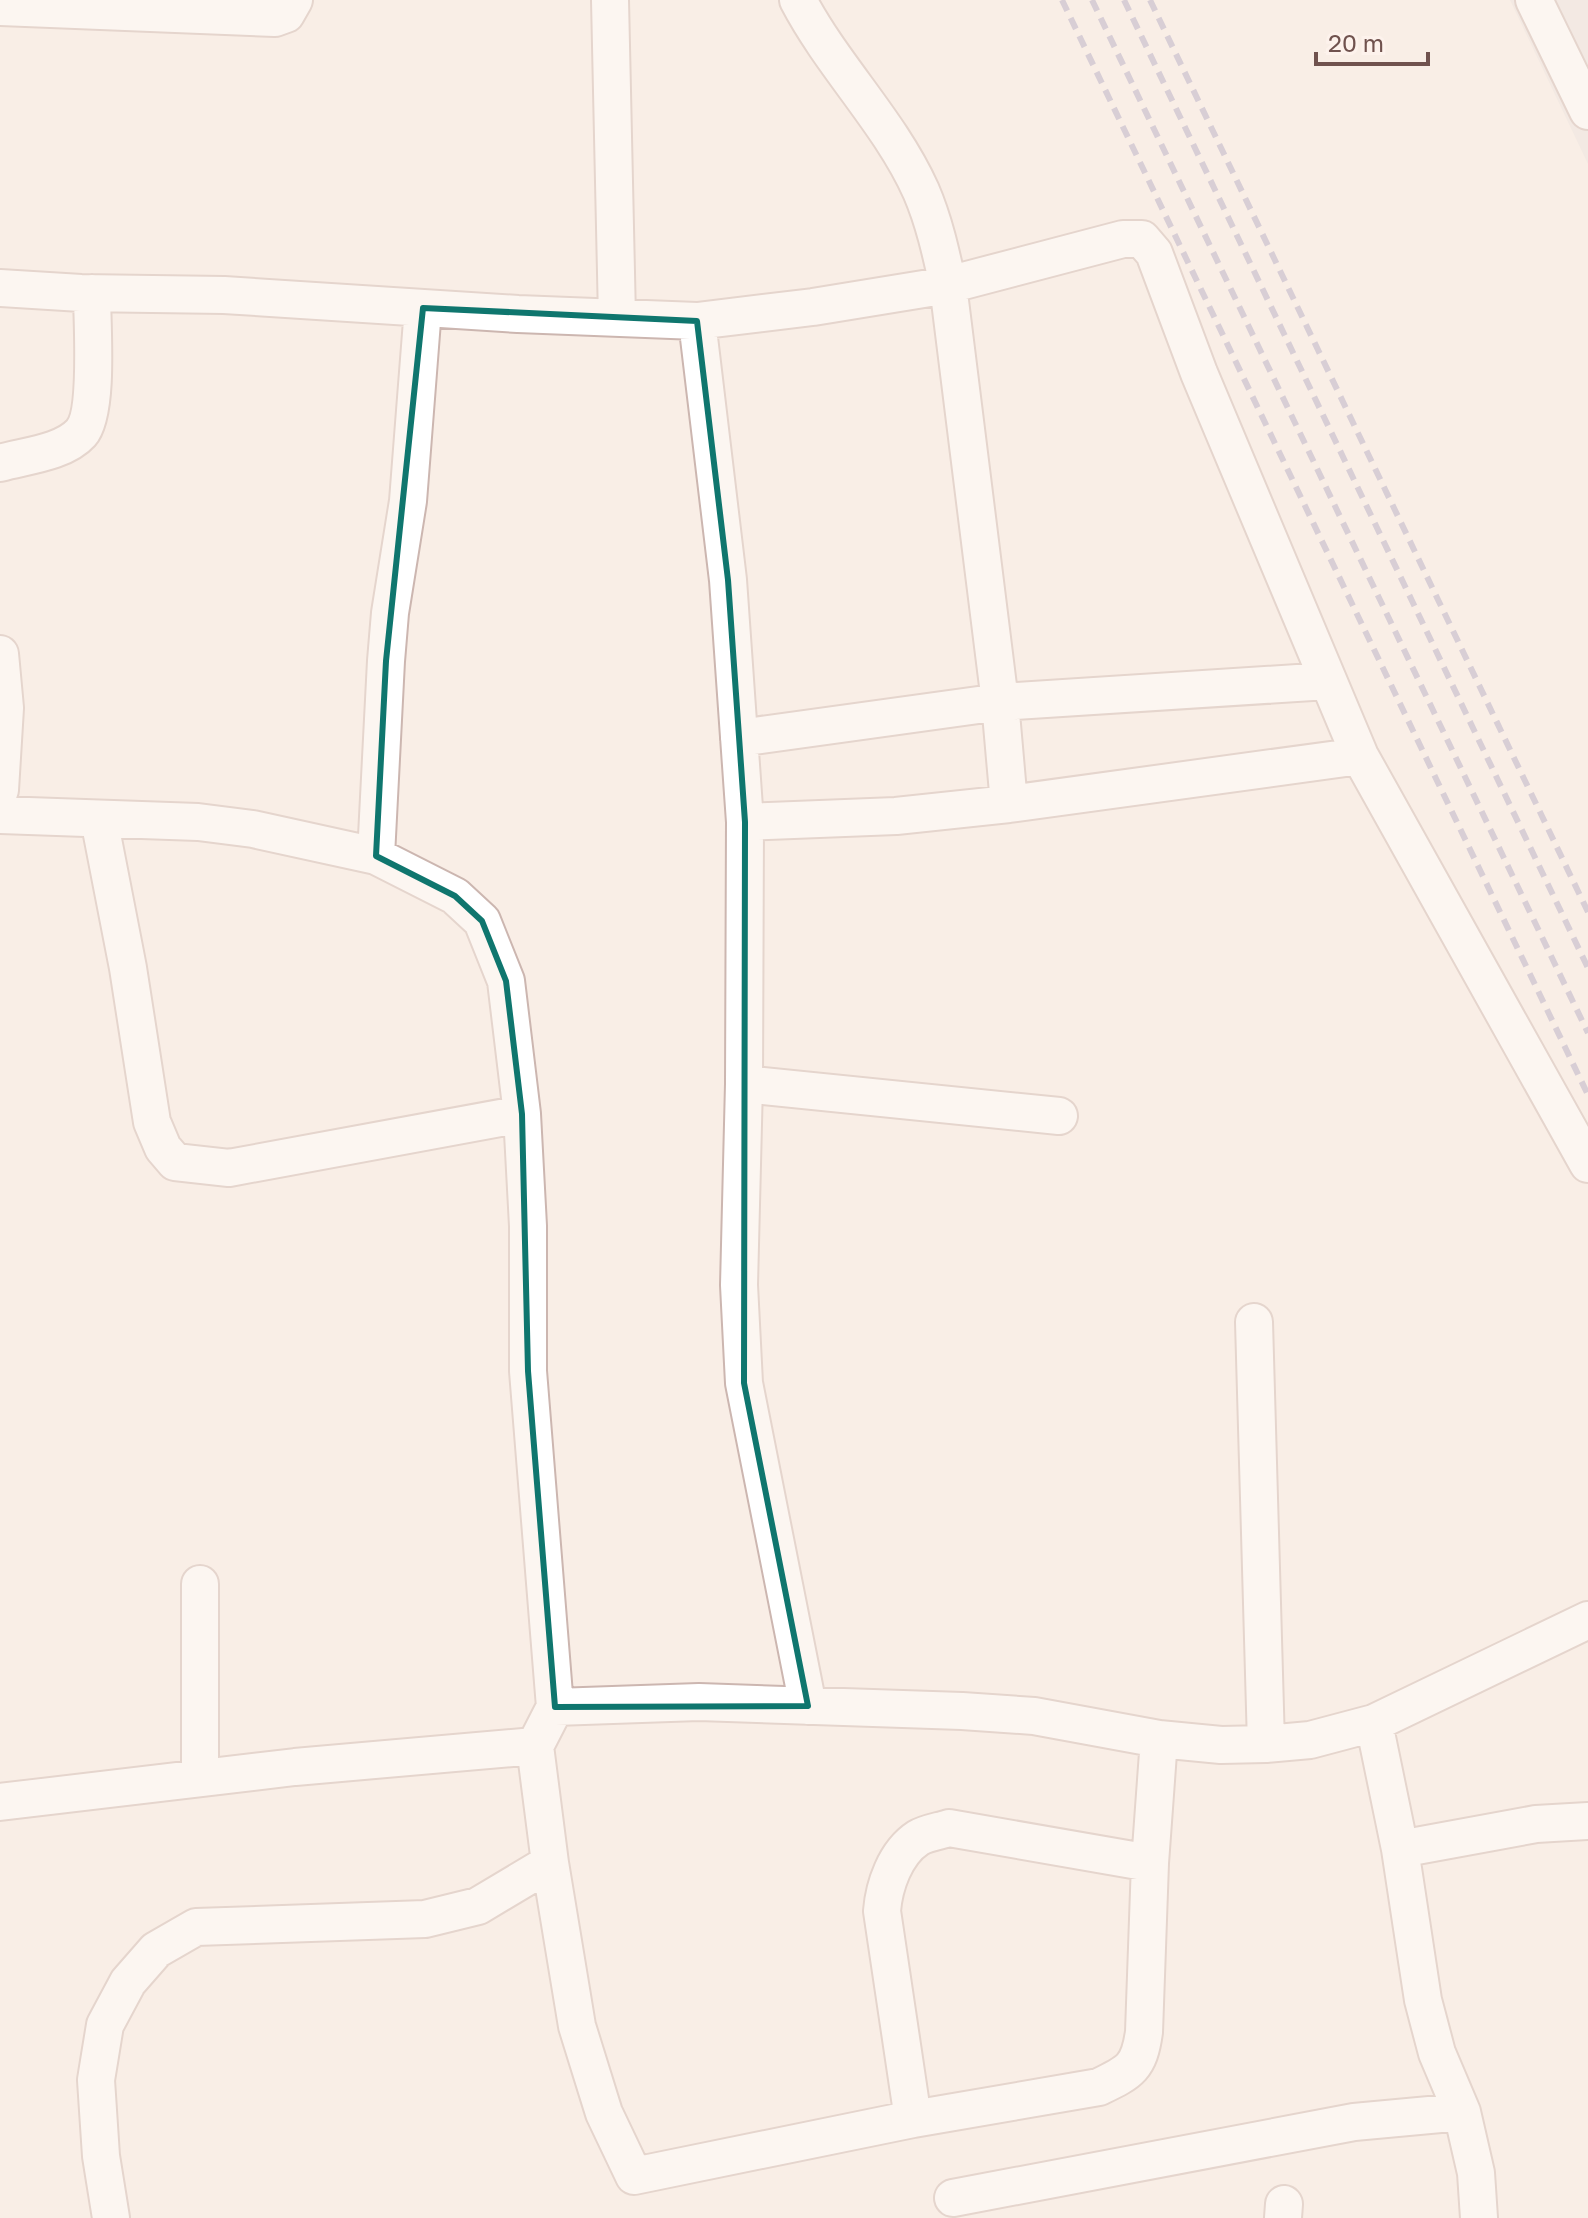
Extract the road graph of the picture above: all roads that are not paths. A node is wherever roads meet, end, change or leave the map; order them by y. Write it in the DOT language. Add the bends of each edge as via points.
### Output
graph roads {
  1 [pos="294,0"];
  2 [pos="610,0"];
  3 [pos="798,0"];
  4 [pos="1534,0"];
  5 [pos="0,7"];
  6 [pos="1588,111"];
  7 [pos="948,285"];
  8 [pos="0,288"];
  9 [pos="92,293"];
  10 [pos="423,308"];
  11 [pos="617,318"];
  12 [pos="697,321"];
  13 [pos="0,463"];
  14 [pos="0,654"];
  15 [pos="1328,681"];
  16 [pos="1000,702"];
  17 [pos="739,738"];
  18 [pos="1360,756"];
  19 [pos="0,790"];
  20 [pos="1009,804"];
  21 [pos="0,815"];
  22 [pos="99,819"];
  23 [pos="745,822"];
  24 [pos="376,856"];
  25 [pos="744,1084"];
  26 [pos="522,1114"];
  27 [pos="1059,1116"];
  28 [pos="1588,1164"];
  29 [pos="1254,1322"];
  30 [pos="200,1584"];
  31 [pos="1588,1620"];
  32 [pos="808,1706"];
  33 [pos="555,1707"];
  34 [pos="1374,1723"];
  35 [pos="1159,1739"];
  36 [pos="1266,1744"];
  37 [pos="535,1746"];
  38 [pos="200,1778"];
  39 [pos="0,1802"];
  40 [pos="1588,1821"];
  41 [pos="1400,1849"];
  42 [pos="550,1863"];
  43 [pos="1150,1863"];
  44 [pos="1462,2112"];
  45 [pos="913,2119"];
  46 [pos="953,2198"];
  47 [pos="111,2218"];
  48 [pos="1479,2218"];
  1 -- 5 [label="street" via="286,14 275,18"];
  2 -- 11 [label="street"];
  3 -- 7 [label="street" via="920,189"];
  4 -- 6 [label="street"];
  7 -- 12 [label="street"];
  7 -- 15 [label="street" via="1123,239 1142,239 1154,253"];
  7 -- 16 [label="street"];
  8 -- 9 [label="street"];
  9 -- 10 [label="street"];
  9 -- 13 [label="street" via="92,395 81,433 64,445"];
  10 -- 11 [label="street"];
  10 -- 24 [label="street" via="408,501 390,613"];
  11 -- 12 [label="street"];
  12 -- 17 [label="street" via="728,580"];
  14 -- 19 [label="street" via="5,708"];
  15 -- 16 [label="street"];
  15 -- 18 [label="street"];
  16 -- 17 [label="street"];
  16 -- 20 [label="street"];
  17 -- 23 [label="street"];
  18 -- 20 [label="street"];
  18 -- 28 [label="street"];
  20 -- 23 [label="street" via="896,816"];
  21 -- 22 [label="street"];
  22 -- 24 [label="street" via="253,829"];
  22 -- 26 [label="street" via="152,1122 175,1162 229,1168"];
  23 -- 25 [label="street"];
  24 -- 26 [label="street" via="455,896 482,921 506,981"];
  25 -- 27 [label="street"];
  25 -- 32 [label="street" via="739,1285 744,1383"];
  26 -- 33 [label="street" via="528,1371"];
  29 -- 36 [label="street"];
  30 -- 38 [label="street"];
  31 -- 34 [label="street"];
  32 -- 33 [label="street" via="699,1702"];
  32 -- 35 [label="street" via="1034,1716"];
  33 -- 37 [label="street"];
  34 -- 36 [label="street" via="1310,1740"];
  34 -- 41 [label="street"];
  35 -- 36 [label="street"];
  35 -- 43 [label="street"];
  37 -- 38 [label="street"];
  37 -- 42 [label="street"];
  38 -- 39 [label="street"];
  40 -- 41 [label="street" via="1536,1824"];
  41 -- 44 [label="street" via="1430,2031"];
  42 -- 45 [label="street" via="577,2026 604,2113 634,2176"];
  42 -- 47 [label="street" via="478,1906 425,1919 196,1927 156,1950 128,1982 102,2039 96,2080"];
  43 -- 45 [label="street" via="1144,2032 1140,2058 1127,2074 1099,2087"];
  43 -- 45 [label="street" via="949,1828 918,1838 884,1887 882,1911"];
  44 -- 46 [label="street" via="1354,2122"];
  44 -- 48 [label="street" via="1476,2173"];
}
